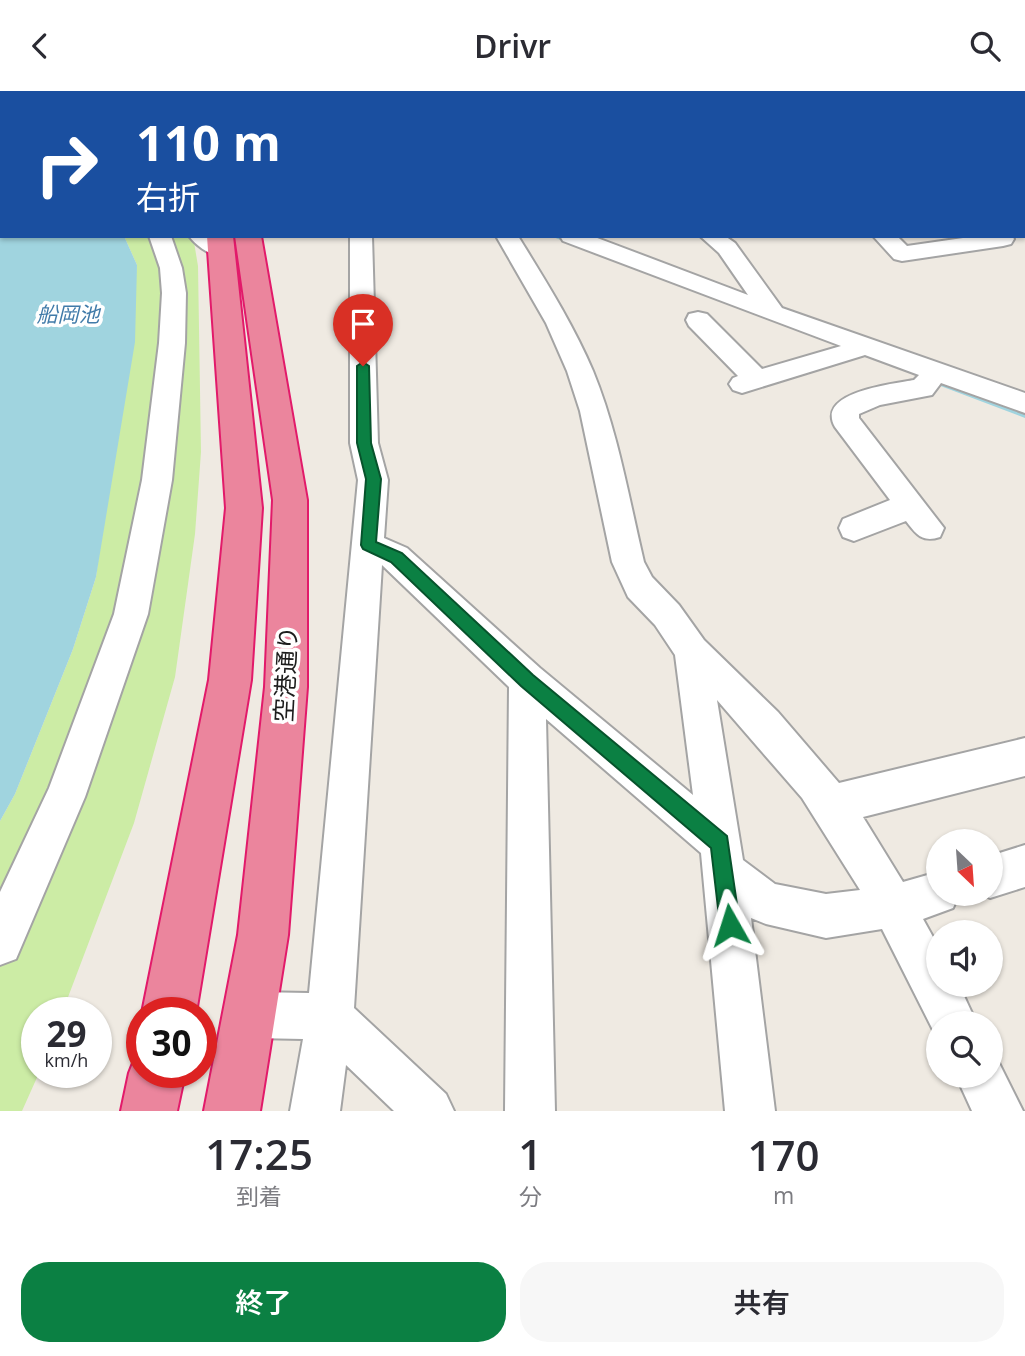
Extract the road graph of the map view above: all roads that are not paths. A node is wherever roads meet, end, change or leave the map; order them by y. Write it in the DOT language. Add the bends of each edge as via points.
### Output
graph roads {
  1 [pos="161,238"];
  2 [pos="361,238"];
  3 [pos="508,238"];
  4 [pos="576,238"];
  5 [pos="714,238"];
  6 [pos="886,238"];
  7 [pos="223,240"];
  8 [pos="1007,242"];
  9 [pos="773,313"];
  10 [pos="698,320"];
  11 [pos="858,348"];
  12 [pos="932,376"];
  13 [pos="1025,403"];
  14 [pos="854,528"];
  15 [pos="369,545"];
  16 [pos="692,651"];
  17 [pos="527,680"];
  18 [pos="1025,757"];
  19 [pos="831,805"];
  20 [pos="722,857"];
  21 [pos="1025,866"];
  22 [pos="1003,873"];
  23 [pos="926,897"];
  24 [pos="894,906"];
  25 [pos="0,943"];
  26 [pos="172,997"];
  27 [pos="947,1011"];
  28 [pos="249,1016"];
  29 [pos="330,1017"];
  30 [pos="154,1088"];
  31 [pos="986,1088"];
  32 [pos="149,1111"];
  33 [pos="232,1111"];
  34 [pos="315,1111"];
  35 [pos="429,1111"];
  36 [pos="530,1111"];
  37 [pos="750,1111"];
  38 [pos="998,1111"];
  1 -- 25 [label="street" via="174,293 172,343 157,480 131,614 65,797"];
  2 -- 15 [label="street" via="364,443 373,479"];
  3 -- 16 [label="street" via="580,371 594,411 628,562 640,587"];
  4 -- 9 [label="street"];
  5 -- 9 [label="street" via="727,248"];
  6 -- 8 [label="street" via="902,254"];
  7 -- 26 [label="highway, 空港通り" via="244,508 229,680"];
  7 -- 28 [label="highway, 空港通り" via="290,500 286,687 263,935"];
  9 -- 11 [label="street"];
  10 -- 11 [label="street" via="750,382"];
  11 -- 12 [label="street"];
  12 -- 13 [label="street"];
  12 -- 14 [label="street" via="923,388 874,397 846,408 845,420 853,432 920,517 887,513"];
  15 -- 17 [label="street" via="396,557"];
  15 -- 29 [label="street"];
  16 -- 19 [label="street" via="760,716"];
  16 -- 20 [label="street"];
  17 -- 20 [label="street"];
  17 -- 36 [label="street"];
  18 -- 19 [label="street"];
  19 -- 24 [label="street"];
  20 -- 24 [label="street" via="766,903 826,916"];
  20 -- 37 [label="street"];
  21 -- 22 [label="street"];
  23 -- 24 [label="street"];
  24 -- 27 [label="street"];
  28 -- 29 [label="street"];
  28 -- 33 [label="highway, 空港通り"];
  29 -- 34 [label="street"];
  29 -- 35 [label="street"];
  30 -- 32 [label="highway"];
  31 -- 38 [label="street"];
}
